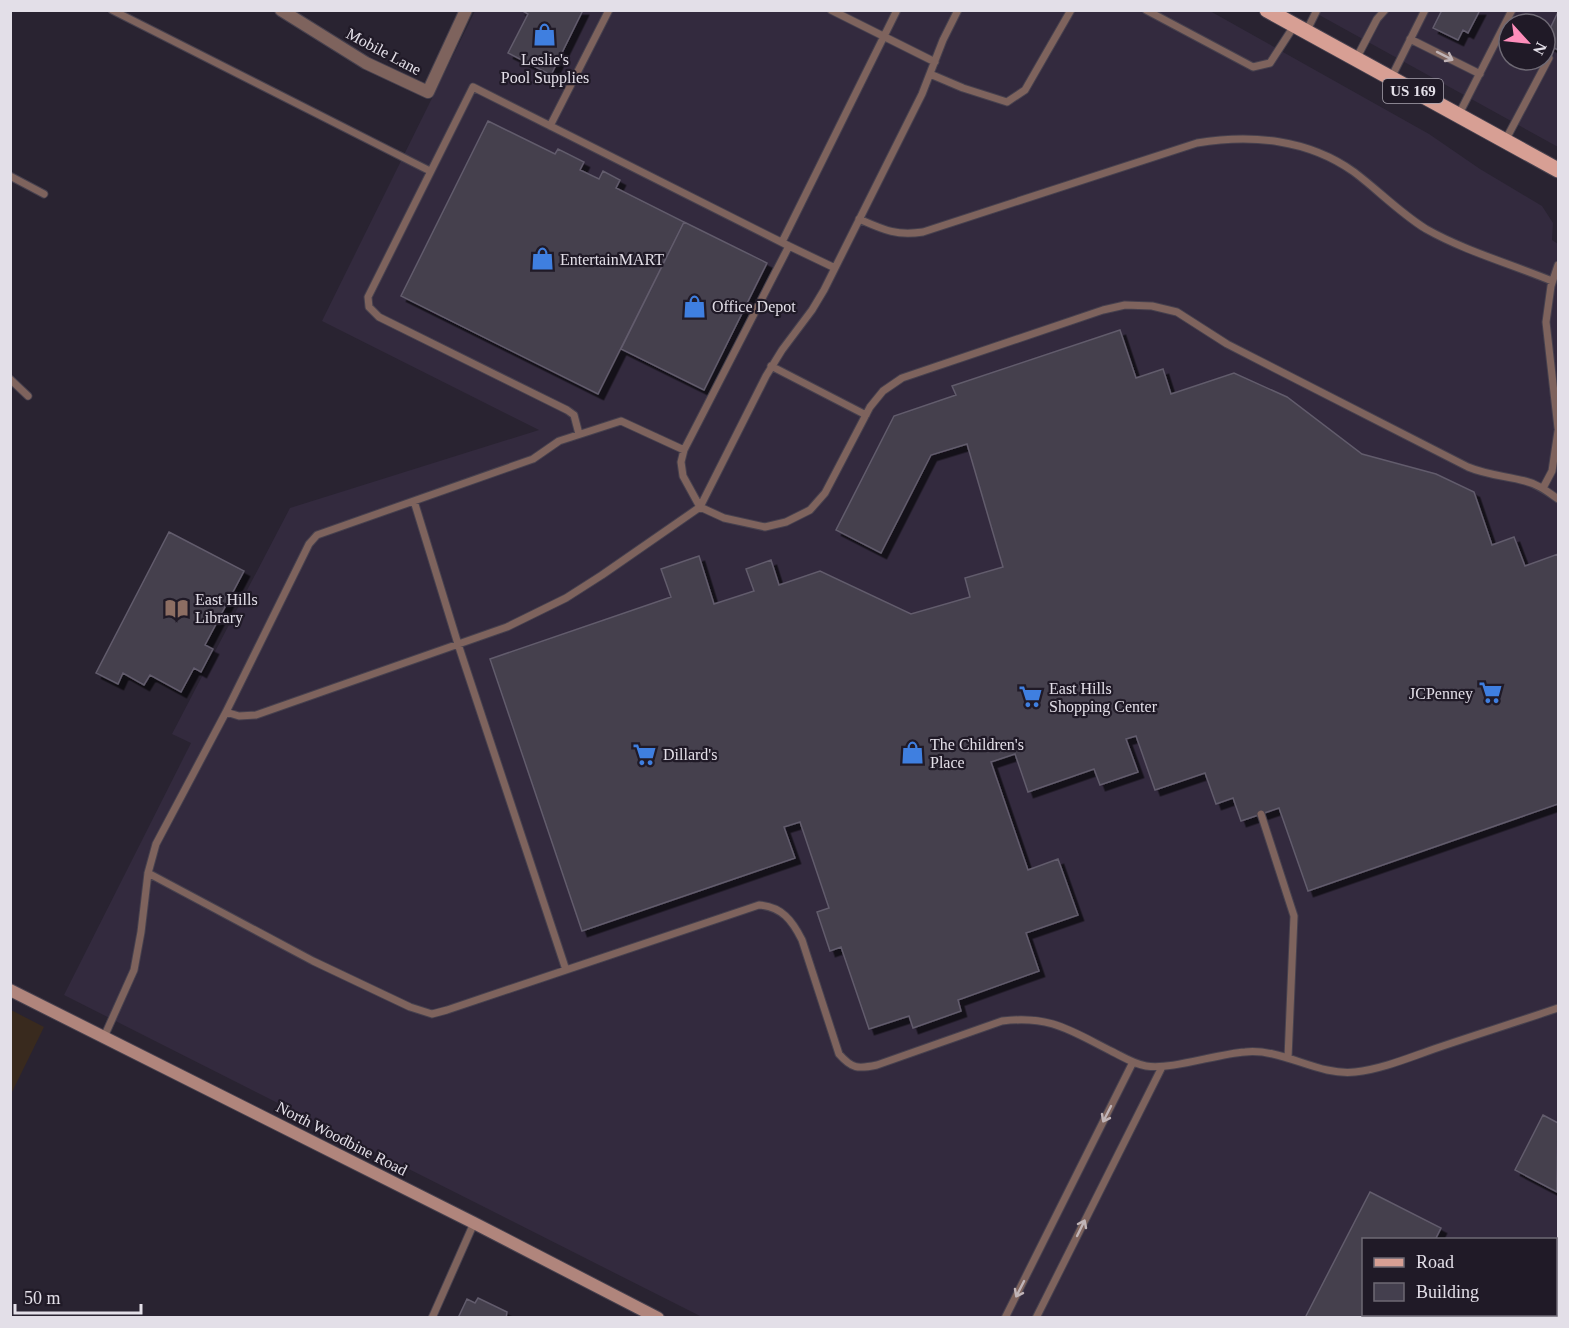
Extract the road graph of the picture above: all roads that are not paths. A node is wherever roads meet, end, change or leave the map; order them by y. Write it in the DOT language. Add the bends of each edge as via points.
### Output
graph roads {
  1 [pos="112,10"];
  2 [pos="280,10"];
  3 [pos="466,10"];
  4 [pos="609,10"];
  5 [pos="831,10"];
  6 [pos="897,10"];
  7 [pos="958,10"];
  8 [pos="1071,10"];
  9 [pos="1146,10"];
  10 [pos="1267,10"];
  11 [pos="1317,10"];
  12 [pos="1385,10"];
  13 [pos="1425,10"];
  14 [pos="1512,10"];
  15 [pos="1300,29"];
  16 [pos="884,37"];
  17 [pos="1410,39"];
  18 [pos="1356,59"];
  19 [pos="935,62"];
  20 [pos="1542,72"];
  21 [pos="930,74"];
  22 [pos="1480,74"];
  23 [pos="1391,78"];
  24 [pos="1458,116"];
  25 [pos="550,126"];
  26 [pos="1505,141"];
  27 [pos="1558,170"];
  28 [pos="430,171"];
  29 [pos="10,177"];
  30 [pos="44,194"];
  31 [pos="859,219"];
  32 [pos="786,244"];
  33 [pos="1558,265"];
  34 [pos="835,268"];
  35 [pos="1552,281"];
  36 [pos="771,366"];
  37 [pos="10,379"];
  38 [pos="28,396"];
  39 [pos="866,416"];
  40 [pos="1558,429"];
  41 [pos="579,434"];
  42 [pos="684,450"];
  43 [pos="1543,488"];
  44 [pos="1558,500"];
  45 [pos="414,501"];
  46 [pos="700,507"];
  47 [pos="458,644"];
  48 [pos="226,712"];
  49 [pos="1261,814"];
  50 [pos="148,873"];
  51 [pos="566,970"];
  52 [pos="10,990"];
  53 [pos="1558,1008"];
  54 [pos="104,1036"];
  55 [pos="1287,1058"];
  56 [pos="1133,1062"];
  57 [pos="1162,1067"];
  58 [pos="474,1223"];
  59 [pos="432,1317"];
  60 [pos="658,1317"];
  61 [pos="1005,1317"];
  62 [pos="1036,1317"];
  1 -- 28 [label="lane"];
  2 -- 3 [label="street, Mobile Lane" via="366,63 428,92"];
  4 -- 25 [label="lane"];
  5 -- 16 [label="lane"];
  6 -- 16 [label="lane"];
  7 -- 19 [label="lane"];
  8 -- 21 [label="lane" via="1025,90 1007,102"];
  9 -- 15 [label="lane" via="1253,67 1270,63"];
  10 -- 15 [label="main road, US 169"];
  11 -- 15 [label="lane"];
  12 -- 18 [label="lane"];
  13 -- 17 [label="lane"];
  14 -- 22 [label="lane"];
  15 -- 18 [label="main road, US 169"];
  16 -- 19 [label="lane"];
  16 -- 32 [label="lane"];
  17 -- 22 [label="lane, one-way"];
  17 -- 23 [label="lane"];
  18 -- 23 [label="main road, US 169"];
  19 -- 21 [label="lane"];
  20 -- 26 [label="lane"];
  21 -- 31 [label="lane"];
  22 -- 24 [label="lane"];
  23 -- 24 [label="main road, US 169"];
  24 -- 26 [label="main road, US 169"];
  25 -- 28 [label="lane" via="473,87"];
  25 -- 32 [label="lane"];
  26 -- 27 [label="main road, US 169"];
  28 -- 41 [label="lane" via="368,297 369,308 379,317 567,410 574,415"];
  29 -- 30 [label="lane"];
  31 -- 34 [label="lane"];
  31 -- 35 [label="lane" via="891,233 923,232 1197,143 1242,138 1304,146 1335,160 1423,227"];
  32 -- 34 [label="lane"];
  32 -- 42 [label="lane"];
  33 -- 35 [label="lane"];
  34 -- 36 [label="lane" via="812,310"];
  35 -- 40 [label="lane" via="1546,322"];
  36 -- 39 [label="lane"];
  36 -- 46 [label="lane"];
  37 -- 38 [label="lane"];
  39 -- 43 [label="lane" via="882,391 902,378 1103,310 1125,305 1152,306 1177,312 1227,344 1468,467"];
  39 -- 46 [label="lane" via="825,493 810,510 765,527 724,518"];
  40 -- 43 [label="lane" via="1552,471"];
  41 -- 42 [label="lane" via="621,421"];
  41 -- 45 [label="lane" via="559,441 533,459"];
  42 -- 46 [label="lane" via="683,476"];
  43 -- 44 [label="lane"];
  45 -- 47 [label="lane"];
  45 -- 48 [label="lane" via="317,535"];
  46 -- 47 [label="lane" via="566,598 507,627"];
  47 -- 48 [label="lane" via="256,715"];
  47 -- 51 [label="lane"];
  48 -- 50 [label="lane" via="156,844"];
  49 -- 55 [label="lane" via="1294,916"];
  50 -- 51 [label="lane" via="313,961 432,1014"];
  50 -- 54 [label="lane" via="134,970"];
  51 -- 56 [label="lane" via="759,904 771,906 794,924 839,1054 848,1064 861,1068 877,1065 1002,1022 1024,1019 1064,1027"];
  52 -- 54 [label="main road, North Woodbine Road"];
  53 -- 55 [label="lane" via="1355,1072 1333,1071"];
  54 -- 58 [label="main road, North Woodbine Road"];
  55 -- 57 [label="lane" via="1246,1052"];
  56 -- 57 [label="lane"];
  56 -- 61 [label="lane, one-way"];
  62 -- 57 [label="lane, one-way"];
  58 -- 59 [label="lane"];
  58 -- 60 [label="main road, North Woodbine Road"];
}
